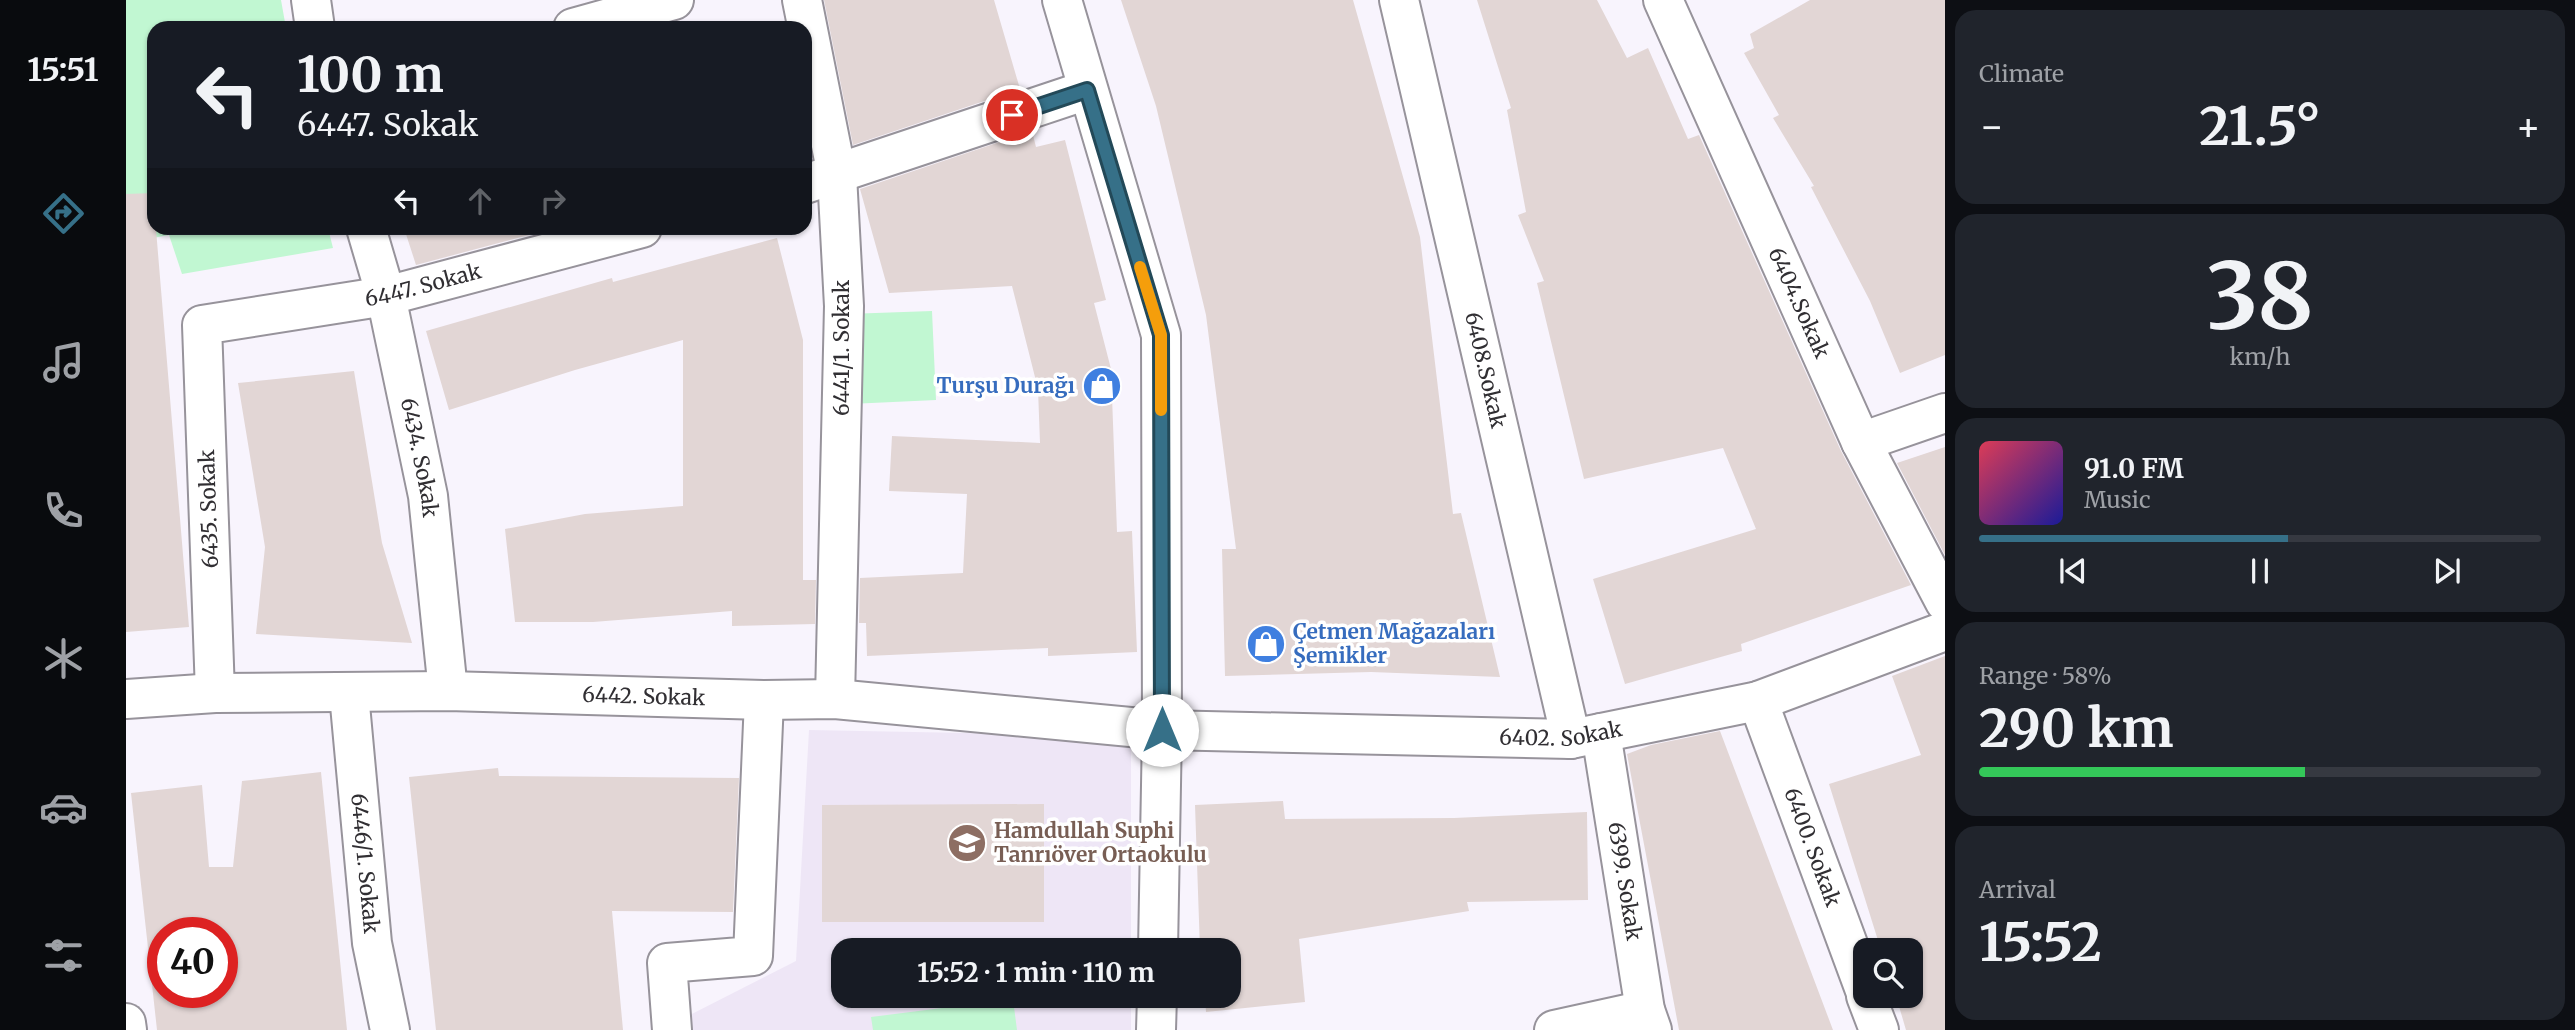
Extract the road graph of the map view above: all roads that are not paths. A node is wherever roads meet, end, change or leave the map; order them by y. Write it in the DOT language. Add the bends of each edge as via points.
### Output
graph roads {
  1 [pos="311,0"];
  2 [pos="674,0"];
  3 [pos="802,0"];
  4 [pos="1062,0"];
  5 [pos="1399,0"];
  6 [pos="1664,0"];
  7 [pos="314,21"];
  8 [pos="598,21"];
  9 [pos="804,21"];
  10 [pos="1087,90"];
  11 [pos="812,94"];
  12 [pos="821,179"];
  13 [pos="368,235"];
  14 [pos="616,235"];
  15 [pos="386,296"];
  16 [pos="202,325"];
  17 [pos="1945,414"];
  18 [pos="1861,442"];
  19 [pos="1945,601"];
  20 [pos="1945,631"];
  21 [pos="448,691"];
  22 [pos="215,693"];
  23 [pos="349,694"];
  24 [pos="126,699"];
  25 [pos="835,699"];
  26 [pos="764,700"];
  27 [pos="1758,701"];
  28 [pos="1162,730"];
  29 [pos="1586,736"];
  30 [pos="1158,938"];
  31 [pos="1853,960"];
  32 [pos="1157,1008"];
  33 [pos="1871,1008"];
  34 [pos="1648,1020"];
  35 [pos="126,1023"];
  36 [pos="127,1030"];
  37 [pos="390,1030"];
  38 [pos="672,1030"];
  39 [pos="1157,1030"];
  40 [pos="1554,1030"];
  41 [pos="1879,1030"];
  1 -- 7 [label="street"];
  2 -- 8 [label="street"];
  3 -- 9 [label="street, 6441/1. Sokak"];
  4 -- 10 [label="street"];
  5 -- 29 [label="street, 6408.Sokak"];
  6 -- 18 [label="street, 6404.Sokak"];
  10 -- 12 [label="street"];
  10 -- 28 [label="street" via="1161,335"];
  11 -- 12 [label="street, 6441/1. Sokak"];
  12 -- 25 [label="street, 6441/1. Sokak" via="844,306"];
  13 -- 15 [label="street, 6434. Sokak"];
  14 -- 15 [label="street, 6447. Sokak"];
  15 -- 16 [label="street, 6447. Sokak"];
  15 -- 21 [label="street, 6434. Sokak" via="428,496"];
  16 -- 22 [label="street, 6435. Sokak"];
  17 -- 18 [label="street"];
  18 -- 19 [label="street, 6404.Sokak"];
  20 -- 27 [label="street, 6402. Sokak"];
  21 -- 23 [label="street, 6442. Sokak"];
  21 -- 26 [label="street, 6442. Sokak"];
  22 -- 23 [label="street, 6442. Sokak"];
  22 -- 24 [label="street, 6442. Sokak"];
  23 -- 37 [label="street, 6446/1. Sokak" via="372,943"];
  25 -- 26 [label="street, 6442. Sokak"];
  25 -- 28 [label="street, 6442. Sokak"];
  26 -- 38 [label="street" via="753,956 667,962"];
  27 -- 29 [label="street, 6402. Sokak"];
  27 -- 31 [label="street, 6400. Sokak"];
  28 -- 29 [label="street, 6402. Sokak"];
  28 -- 30 [label="street"];
  29 -- 34 [label="street, 6399. Sokak"];
  32 -- 39 [label="street"];
  33 -- 41 [label="street, 6400. Sokak"];
  34 -- 40 [label="street"];
  35 -- 36 [label="street"];
}
